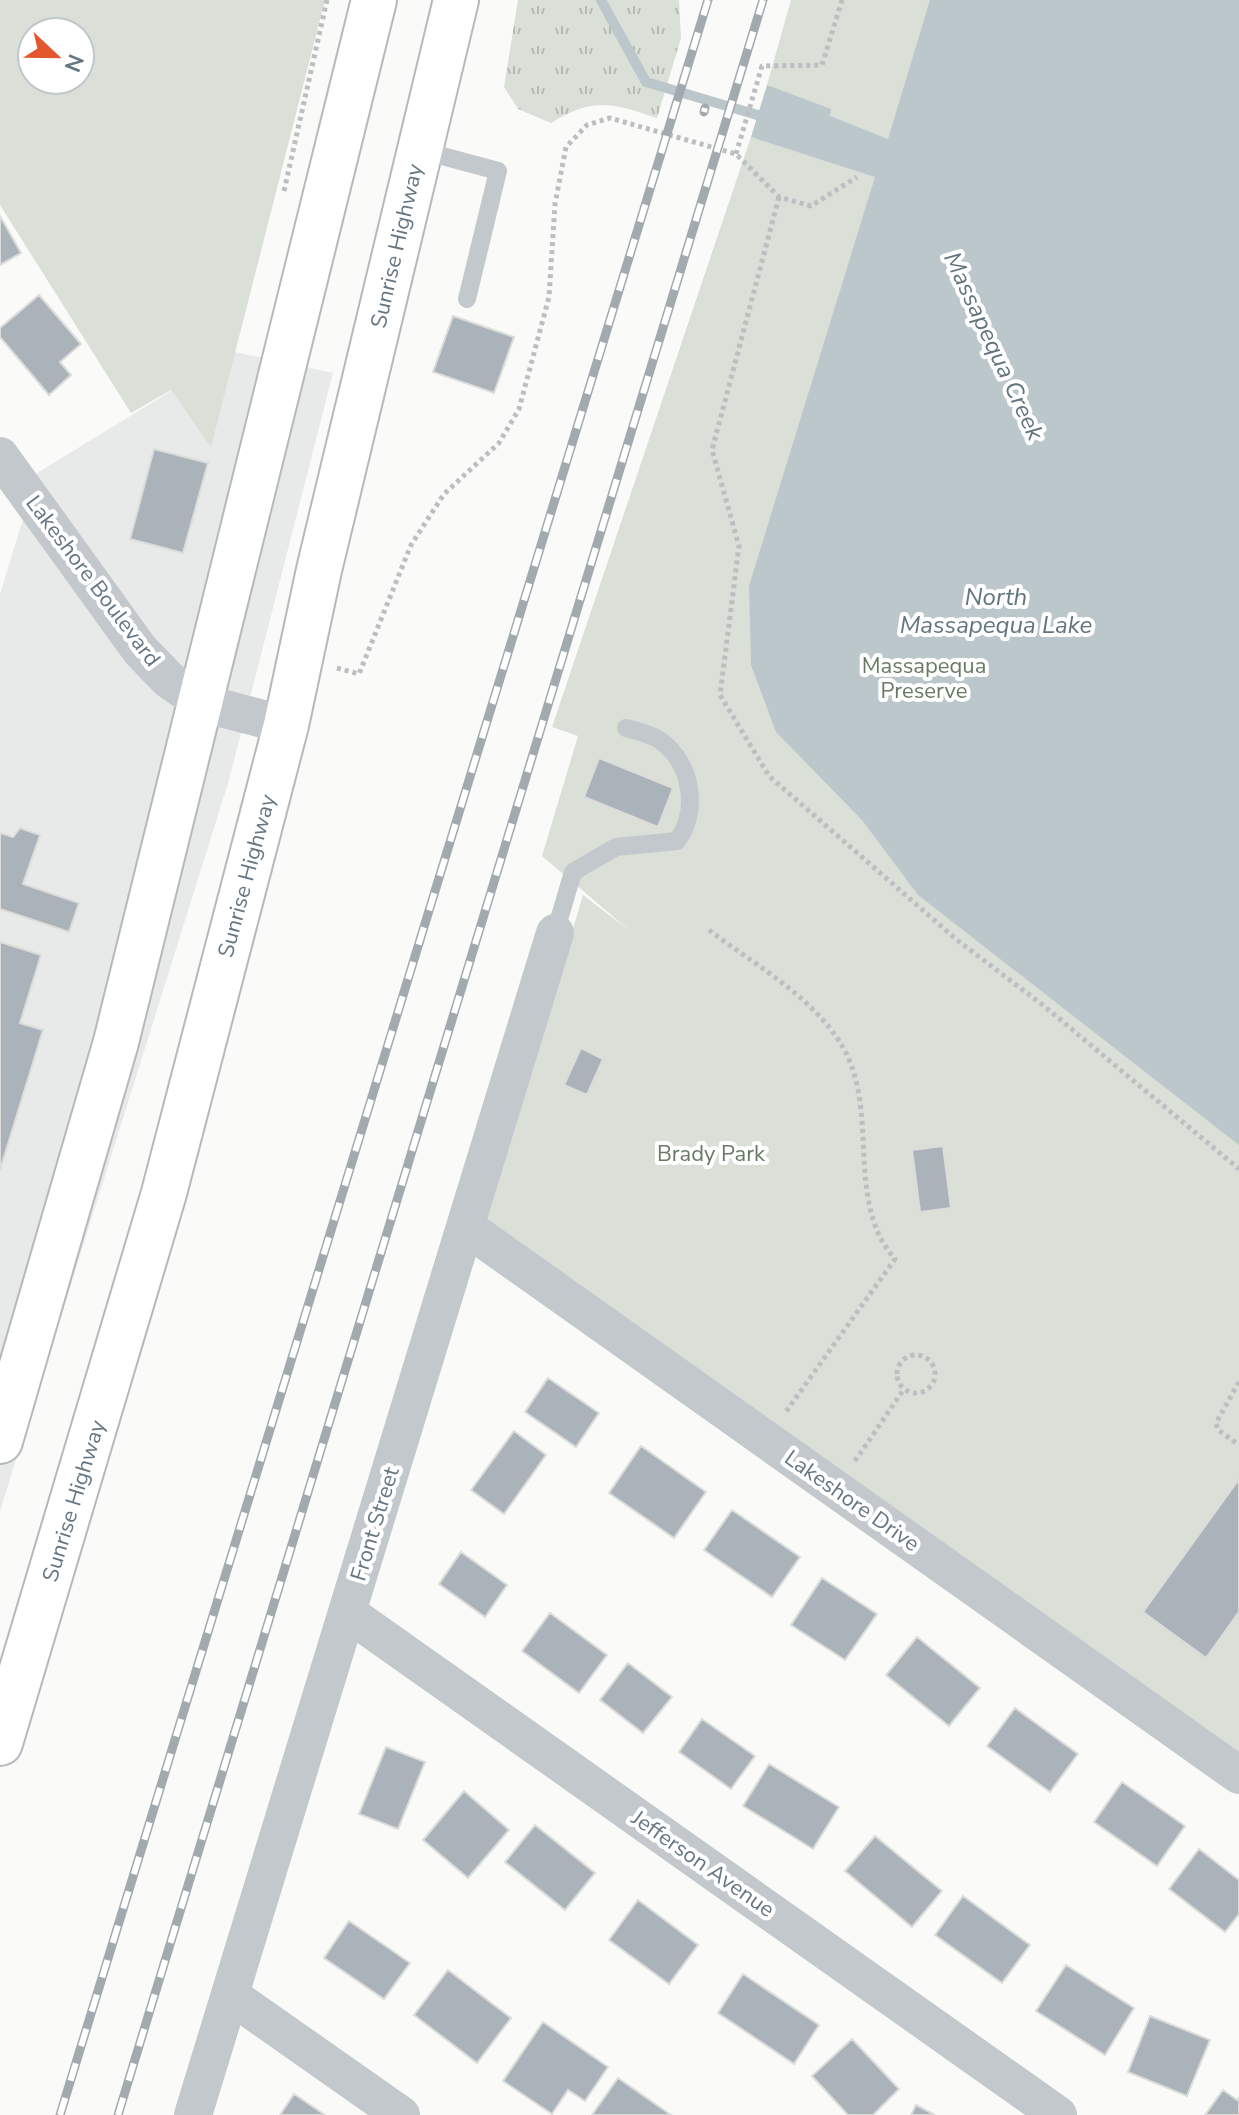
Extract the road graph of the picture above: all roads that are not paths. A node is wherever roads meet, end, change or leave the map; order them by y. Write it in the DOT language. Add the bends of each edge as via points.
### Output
graph roads {
  1 [pos="374,0"];
  2 [pos="456,0"];
  3 [pos="420,150"];
  4 [pos="467,299"];
  5 [pos="0,456"];
  6 [pos="202,703"];
  7 [pos="286,725"];
  8 [pos="626,728"];
  9 [pos="555,933"];
  10 [pos="466,1227"];
  11 [pos="8,1386"];
  12 [pos="0,1441"];
  13 [pos="348,1613"];
  14 [pos="0,1743"];
  15 [pos="1239,1775"];
  16 [pos="230,1995"];
  17 [pos="193,2115"];
  18 [pos="401,2115"];
  19 [pos="1058,2115"];
  1 -- 6 [label="highway"];
  2 -- 3 [label="highway, Sunrise Highway"];
  3 -- 4 [label="lane" via="498,171"];
  3 -- 7 [label="highway, Sunrise Highway"];
  5 -- 6 [label="street, Lakeshore Boulevard" via="140,650"];
  6 -- 7 [label="street, Lakeshore Boulevard"];
  6 -- 11 [label="highway" via="116,1042"];
  7 -- 14 [label="highway, Sunrise Highway" via="160,1207"];
  8 -- 9 [label="lane" via="659,738 682,760 690,795 688,826 677,841 616,847 573,872"];
  9 -- 10 [label="street, Front Street"];
  10 -- 13 [label="street, Front Street"];
  10 -- 15 [label="street, Lakeshore Drive"];
  11 -- 12 [label="highway"];
  13 -- 16 [label="street, Front Street"];
  13 -- 19 [label="street, Jefferson Avenue"];
  16 -- 17 [label="street, Front Street"];
  16 -- 18 [label="street"];
}
